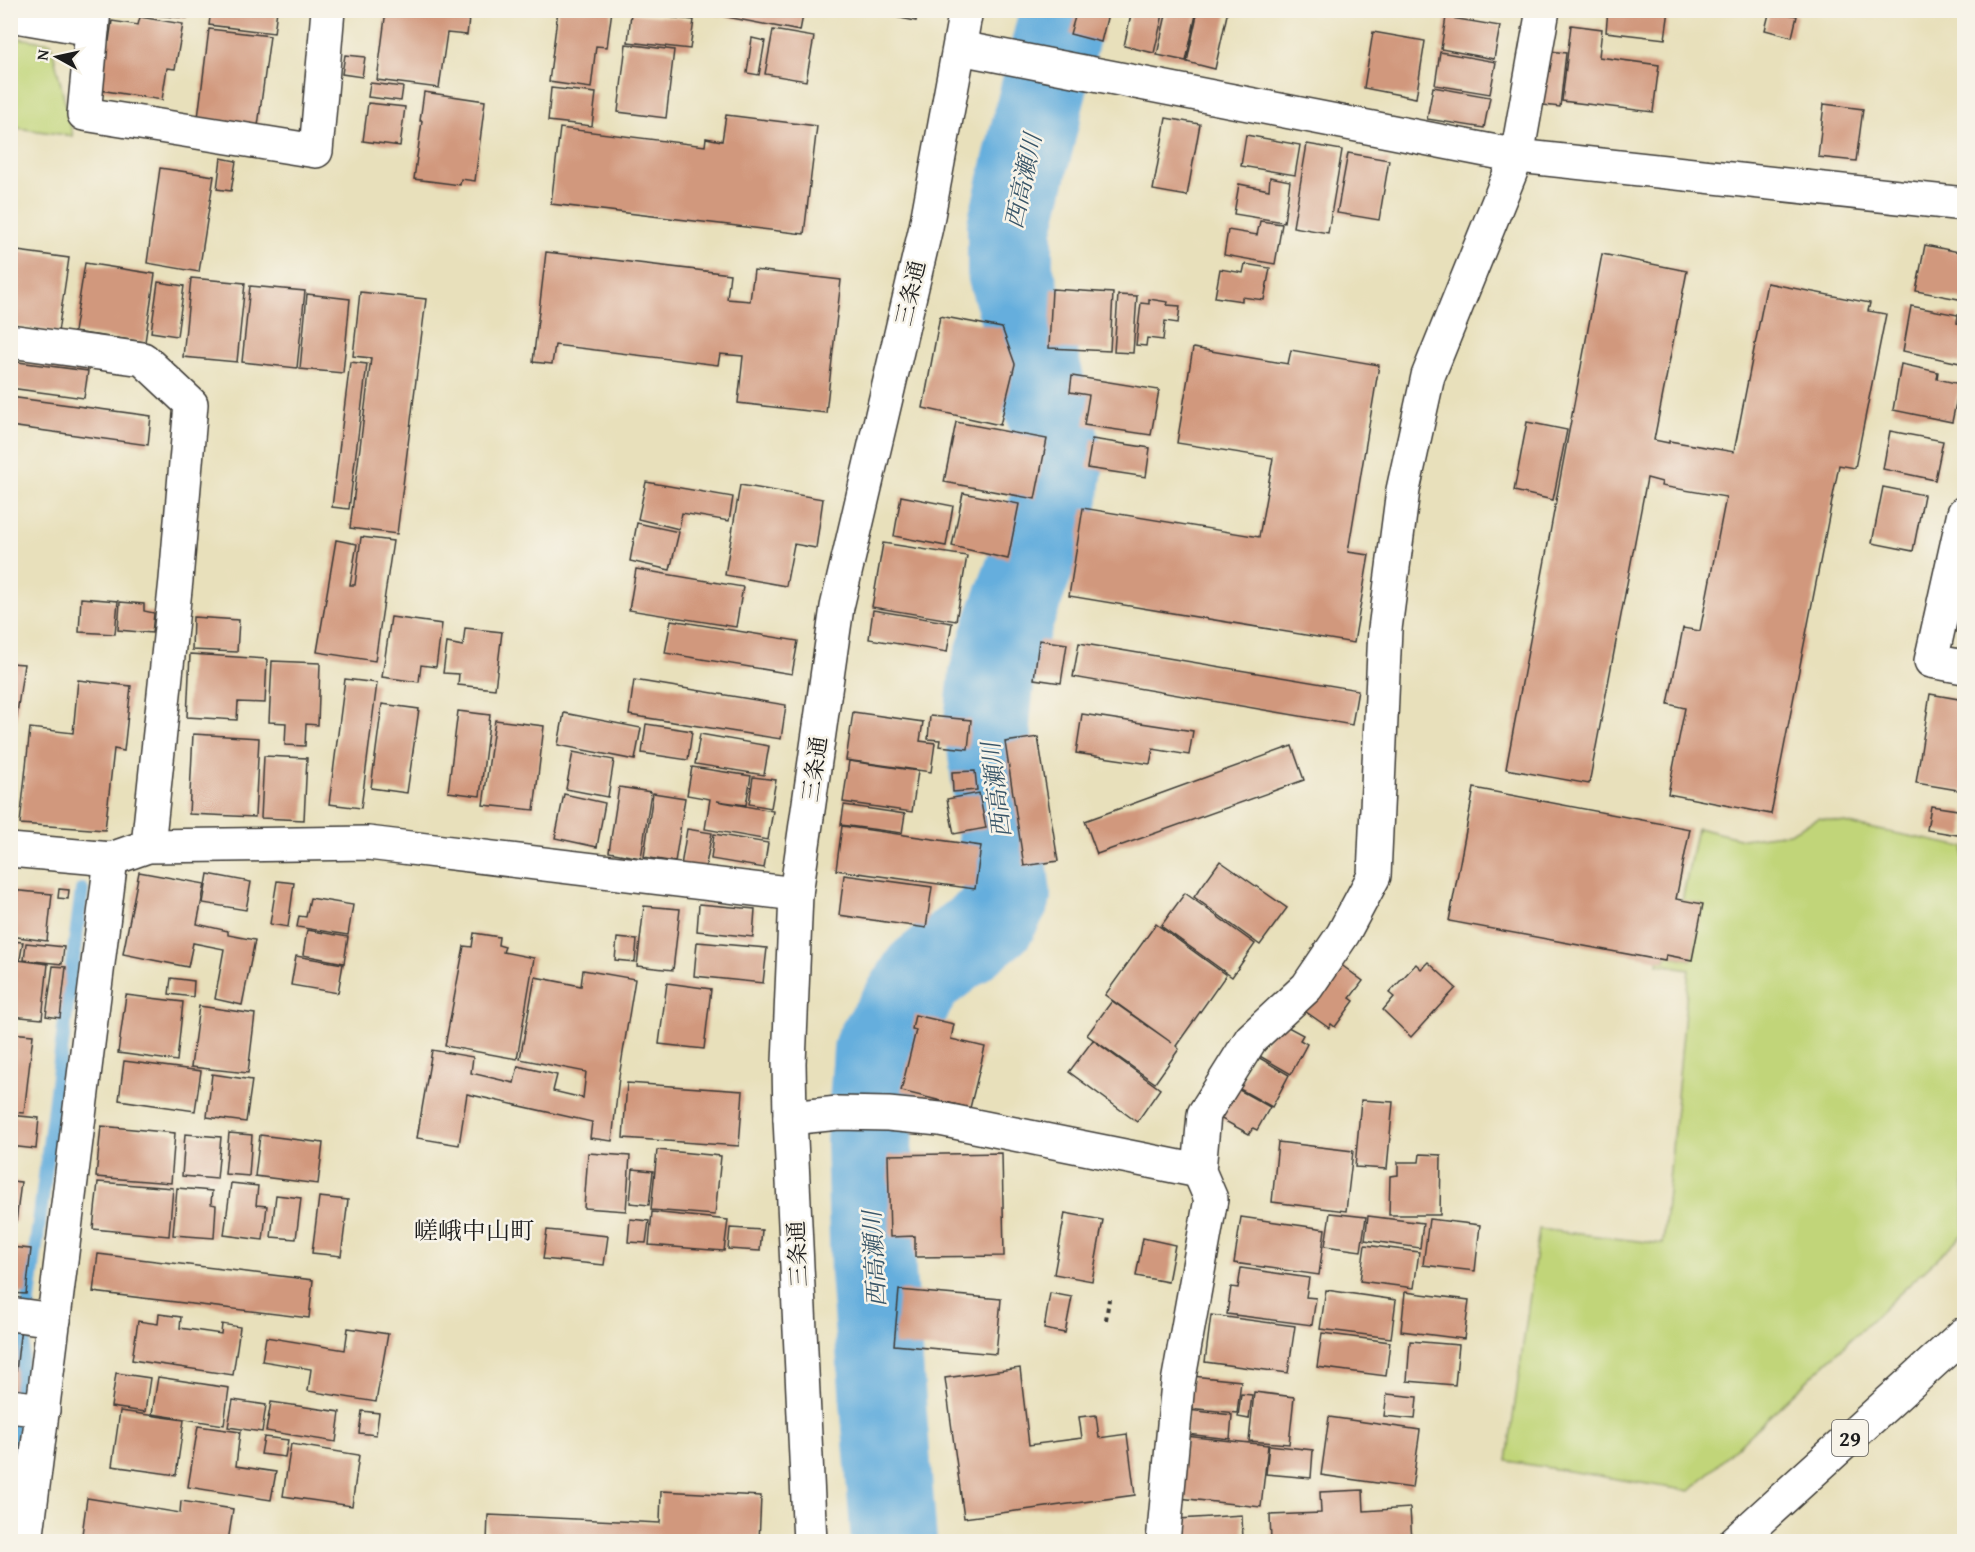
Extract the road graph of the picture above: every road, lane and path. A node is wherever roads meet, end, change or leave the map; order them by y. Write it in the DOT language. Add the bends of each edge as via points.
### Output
graph roads {
  1 [pos="328,10"];
  2 [pos="966,10"];
  3 [pos="1543,10"];
  4 [pos="10,15"];
  5 [pos="93,20"];
  6 [pos="960,48"];
  7 [pos="1517,156"];
  8 [pos="1965,204"];
  9 [pos="10,341"];
  10 [pos="1965,513"];
  11 [pos="1965,667"];
  12 [pos="148,846"];
  13 [pos="10,850"];
  14 [pos="111,859"];
  15 [pos="796,894"];
  16 [pos="790,1118"];
  17 [pos="1199,1171"];
  18 [pos="1110,1299"];
  19 [pos="10,1314"];
  20 [pos="54,1320"];
  21 [pos="1106,1320"];
  22 [pos="1965,1334"];
  23 [pos="10,1406"];
  24 [pos="43,1410"];
  25 [pos="26,1542"];
  26 [pos="810,1542"];
  27 [pos="1162,1542"];
  28 [pos="1735,1542"];
  1 -- 5 [label="street" via="316,151 84,114"];
  2 -- 6 [label="street, 三条通"];
  3 -- 7 [label="street"];
  4 -- 5 [label="street"];
  6 -- 7 [label="street"];
  6 -- 15 [label="street, 三条通" via="926,227 837,608"];
  7 -- 8 [label="street"];
  7 -- 17 [label="street" via="1428,376 1403,490 1385,630 1374,876 1343,934 1306,987 1251,1039 1204,1114"];
  9 -- 12 [label="street" via="143,359 191,404"];
  10 -- 11 [label="street" via="1931,661"];
  12 -- 14 [label="street"];
  12 -- 15 [label="street" via="368,843"];
  13 -- 14 [label="street"];
  14 -- 20 [label="street"];
  15 -- 16 [label="street, 三条通"];
  16 -- 17 [label="street" via="838,1113 940,1119"];
  16 -- 26 [label="street, 三条通"];
  17 -- 27 [label="street" via="1211,1199 1178,1383"];
  18 -- 21 [label="path"];
  19 -- 20 [label="street"];
  20 -- 24 [label="street"];
  22 -- 28 [label="street, 29"];
  23 -- 24 [label="street"];
  24 -- 25 [label="street"];
}
